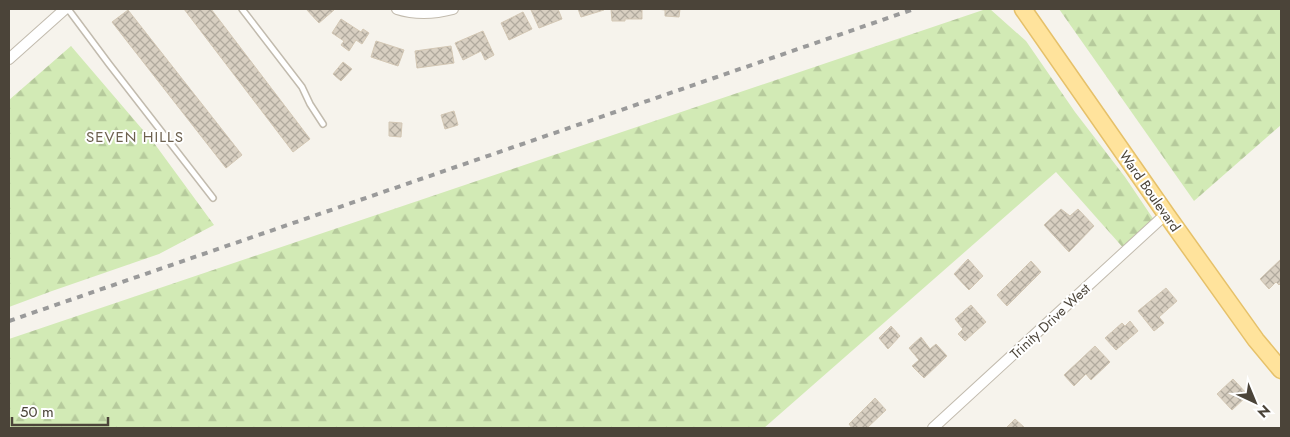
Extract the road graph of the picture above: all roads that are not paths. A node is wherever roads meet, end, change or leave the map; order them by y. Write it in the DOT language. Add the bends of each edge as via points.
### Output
graph roads {
  1 [pos="66,9"];
  2 [pos="242,9"];
  3 [pos="397,9"];
  4 [pos="452,9"];
  5 [pos="1027,15"];
  6 [pos="9,59"];
  7 [pos="323,124"];
  8 [pos="214,198"];
  9 [pos="1166,214"];
  10 [pos="1281,370"];
  11 [pos="933,428"];
  1 -- 6 [label="street"];
  1 -- 8 [label="lane"];
  2 -- 7 [label="lane" via="302,87"];
  3 -- 4 [label="street" via="421,14"];
  5 -- 9 [label="main road, Ward Boulevard"];
  9 -- 10 [label="main road, Ward Boulevard"];
  9 -- 11 [label="street, Trinity Drive West"];
}
